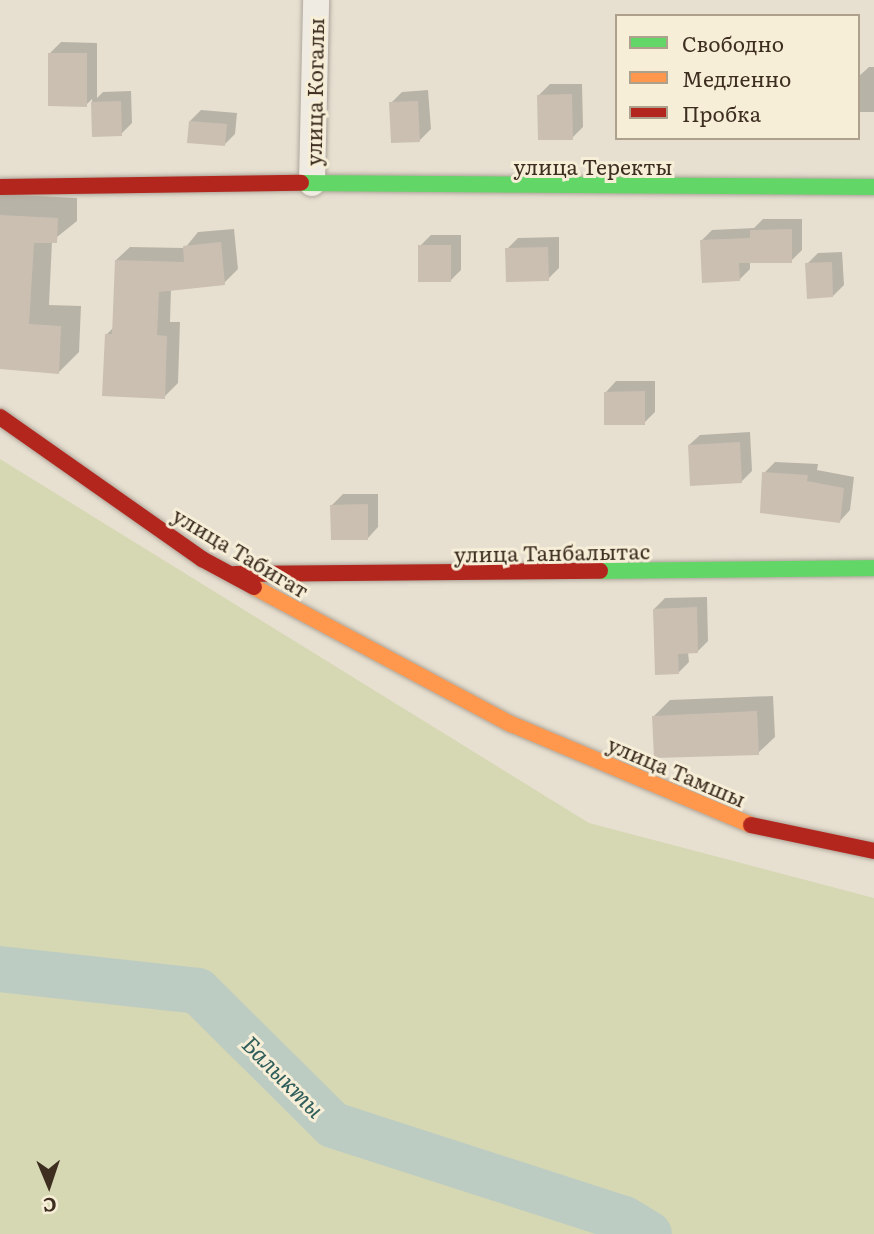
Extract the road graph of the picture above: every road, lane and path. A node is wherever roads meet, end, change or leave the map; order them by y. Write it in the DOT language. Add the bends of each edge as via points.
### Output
graph roads {
  1 [pos="316,0"];
  2 [pos="312,183"];
  3 [pos="0,187"];
  4 [pos="874,187"];
  5 [pos="0,417"];
  6 [pos="874,568"];
  7 [pos="231,574"];
  8 [pos="472,704"];
  9 [pos="874,851"];
  1 -- 2 [label="street, улица Когалы"];
  2 -- 3 [label="street, улица Теректы"];
  2 -- 4 [label="street, улица Теректы" via="375,187"];
  5 -- 7 [label="street, улица Табигат"];
  6 -- 7 [label="street, улица Танбалытас"];
  7 -- 8 [label="street, улица Табигат"];
  8 -- 9 [label="street, улица Тамшы" via="766,831"];
}
